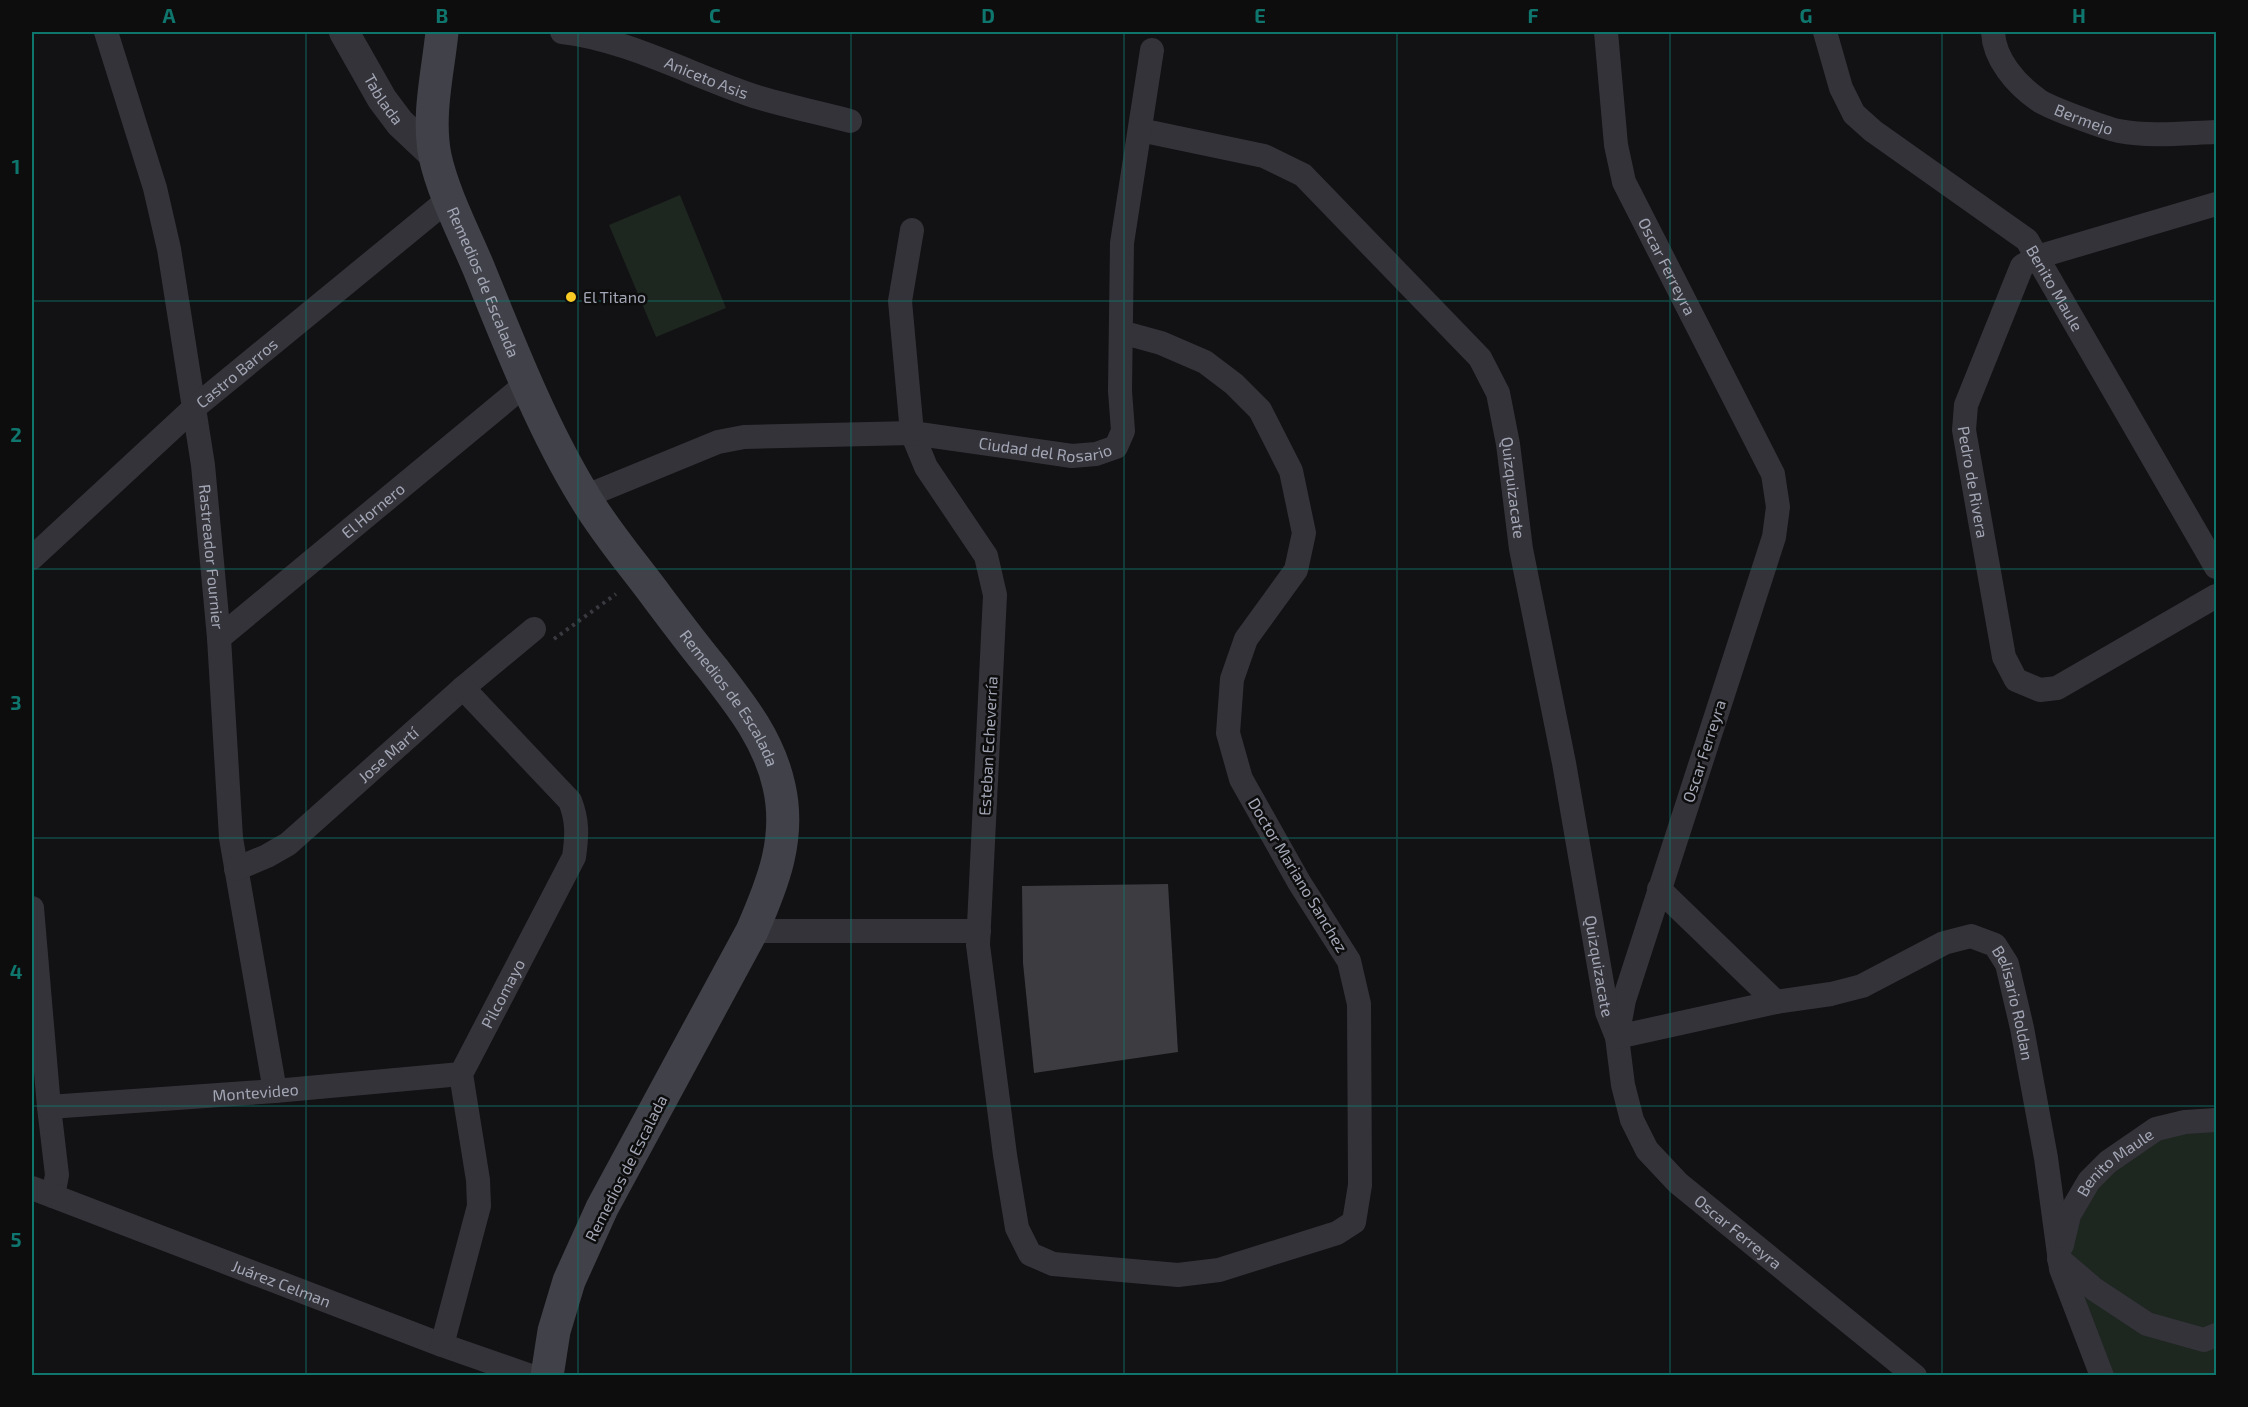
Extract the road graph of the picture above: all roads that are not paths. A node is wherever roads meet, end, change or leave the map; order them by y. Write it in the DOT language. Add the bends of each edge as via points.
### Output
graph roads {
  1 [pos="106,32"];
  2 [pos="344,32"];
  3 [pos="442,32"];
  4 [pos="562,32"];
  5 [pos="1606,32"];
  6 [pos="1825,32"];
  7 [pos="1993,32"];
  8 [pos="1152,50"];
  9 [pos="850,121"];
  10 [pos="1140,130"];
  11 [pos="2217,132"];
  12 [pos="435,156"];
  13 [pos="450,198"];
  14 [pos="2217,204"];
  15 [pos="912,230"];
  16 [pos="2037,257"];
  17 [pos="1121,332"];
  18 [pos="527,383"];
  19 [pos="195,408"];
  20 [pos="912,433"];
  21 [pos="584,497"];
  22 [pos="32,558"];
  23 [pos="2217,567"];
  24 [pos="2217,596"];
  25 [pos="534,629"];
  26 [pos="219,638"];
  27 [pos="463,688"];
  28 [pos="236,869"];
  29 [pos="1659,889"];
  30 [pos="32,908"];
  31 [pos="752,931"];
  32 [pos="979,931"];
  33 [pos="1776,1002"];
  34 [pos="1617,1037"];
  35 [pos="461,1074"];
  36 [pos="274,1091"];
  37 [pos="49,1107"];
  38 [pos="2217,1120"];
  39 [pos="42,1192"];
  40 [pos="2059,1259"];
  41 [pos="1053,1264"];
  42 [pos="2217,1335"];
  43 [pos="442,1345"];
  44 [pos="531,1376"];
  45 [pos="547,1376"];
  46 [pos="1915,1376"];
  47 [pos="2102,1376"];
  1 -- 19 [label="street, Rastreador Fournier" via="155,188"];
  2 -- 12 [label="street, Tablada" via="382,99 400,123"];
  3 -- 12 [label="main road, Remedios de Escalada" via="432,130"];
  4 -- 9 [label="street, Aniceto Asis" via="623,47 758,97"];
  5 -- 29 [label="street, Oscar Ferreyra" via="1616,145 1624,182 1773,474 1778,507 1774,537"];
  6 -- 16 [label="street, Benito Maule" via="1841,88 1854,114 2027,240"];
  7 -- 11 [label="street, Bermejo" via="2004,67 2038,100 2119,131"];
  8 -- 10 [label="street, Ciudad del Rosario"];
  10 -- 17 [label="street, Ciudad del Rosario" via="1122,243"];
  10 -- 34 [label="street, Quizquizacate" via="1264,156 1303,175 1480,358 1498,393 1521,549 1566,774 1607,1012"];
  12 -- 13 [label="main road, Remedios de Escalada"];
  13 -- 18 [label="main road, Remedios de Escalada"];
  13 -- 19 [label="street, Castro Barros"];
  14 -- 16 [label="street, Pedro de Rivera"];
  15 -- 20 [label="street, Esteban Echeverría" via="900,301"];
  16 -- 23 [label="street, Benito Maule"];
  16 -- 24 [label="street, Pedro de Rivera" via="2022,266 1966,405 1964,430 2004,657 2016,680 2040,690 2057,688"];
  17 -- 20 [label="street, Ciudad del Rosario" via="1122,431 1116,447 1072,456"];
  17 -- 41 [label="street, Doctor Mariano Sanchez" via="1161,343 1205,362 1234,384 1260,410 1291,471 1304,533 1296,570 1246,639 1232,679 1228,733 1241,779 1348,961 1359,1004 1360,1185 1354,1222 1337,1233 1219,1270 1178,1275"];
  18 -- 21 [label="main road, Remedios de Escalada"];
  18 -- 26 [label="street, El Hornero"];
  19 -- 22 [label="street, Castro Barros"];
  19 -- 26 [label="street, Rastreador Fournier"];
  20 -- 21 [label="street, Ciudad del Rosario" via="744,437 718,442"];
  20 -- 32 [label="street, Esteban Echeverría" via="926,467 986,556 995,595"];
  21 -- 31 [label="main road, Remedios de Escalada" via="752,719 769,753 780,786 780,855"];
  25 -- 27 [label="street, Jose Martí"];
  26 -- 28 [label="street, Rastreador Fournier"];
  27 -- 28 [label="street, Jose Martí" via="288,844"];
  27 -- 35 [label="street, Pilcomayo" via="570,801 577,834 574,857"];
  28 -- 36 [label="street, Rastreador Fournier"];
  29 -- 33 [label="street"];
  29 -- 34 [label="street, Oscar Ferreyra" via="1624,999"];
  30 -- 37 [label="street"];
  31 -- 32 [label="street"];
  31 -- 45 [label="main road, Remedios de Escalada" via="597,1219 569,1281 554,1331"];
  32 -- 41 [label="street, Esteban Echeverría" via="1017,1228 1030,1254"];
  33 -- 34 [label="street, Belisario Roldan"];
  33 -- 40 [label="street, Belisario Roldan" via="1862,986 1944,943 1971,936 1995,945 2007,964 2022,1028 2046,1158"];
  34 -- 46 [label="street, Oscar Ferreyra" via="1632,1120 1647,1150 1678,1184"];
  35 -- 36 [label="street, Montevideo"];
  35 -- 43 [label="street" via="479,1206"];
  36 -- 37 [label="street, Montevideo"];
  37 -- 39 [label="street" via="57,1175"];
  38 -- 40 [label="street, Benito Maule" via="2156,1129 2108,1162 2089,1181 2069,1215"];
  39 -- 43 [label="street, Juárez Celman"];
  40 -- 42 [label="street" via="2094,1290 2147,1324 2204,1341"];
  40 -- 47 [label="street, Belisario Roldan"];
  43 -- 44 [label="street, Juárez Celman"];
}
